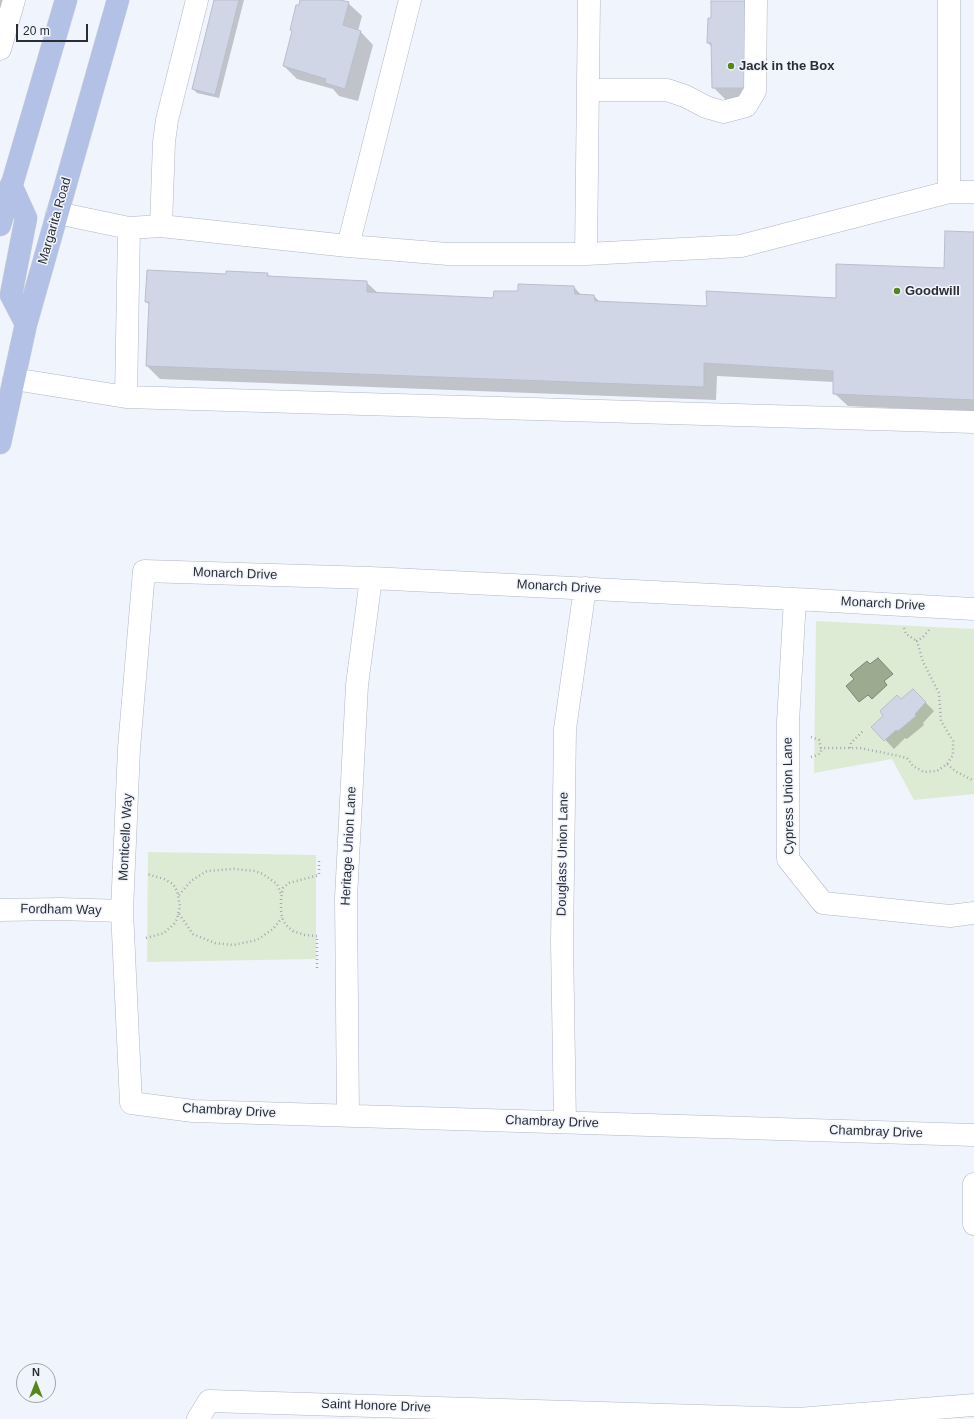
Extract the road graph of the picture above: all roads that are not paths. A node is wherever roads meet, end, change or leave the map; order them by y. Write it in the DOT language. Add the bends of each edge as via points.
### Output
graph roads {
  1 [pos="14,0"];
  2 [pos="66,0"];
  3 [pos="118,0"];
  4 [pos="197,0"];
  5 [pos="410,0"];
  6 [pos="589,0"];
  7 [pos="756,0"];
  8 [pos="948,0"];
  9 [pos="0,48"];
  10 [pos="588,90"];
  11 [pos="6,184"];
  12 [pos="949,192"];
  13 [pos="974,192"];
  14 [pos="57,213"];
  15 [pos="0,225"];
  16 [pos="161,226"];
  17 [pos="129,228"];
  18 [pos="348,246"];
  19 [pos="586,254"];
  20 [pos="26,324"];
  21 [pos="14,379"];
  22 [pos="126,397"];
  23 [pos="974,422"];
  24 [pos="0,443"];
  25 [pos="144,571"];
  26 [pos="371,578"];
  27 [pos="585,588"];
  28 [pos="795,599"];
  29 [pos="974,609"];
  30 [pos="0,910"];
  31 [pos="122,912"];
  32 [pos="974,912"];
  33 [pos="131,1103"];
  34 [pos="348,1115"];
  35 [pos="565,1122"];
  36 [pos="974,1135"];
  37 [pos="974,1184"];
  38 [pos="974,1224"];
  39 [pos="974,1405"];
  40 [pos="203,1410"];
  1 -- 9 [label="street"];
  2 -- 11 [label="main road"];
  3 -- 14 [label="main road, Margarita Road"];
  4 -- 16 [label="street" via="167,120"];
  5 -- 18 [label="street"];
  6 -- 10 [label="street"];
  7 -- 10 [label="street" via="755,91 746,106 722,112 667,90"];
  8 -- 12 [label="street"];
  10 -- 19 [label="street"];
  11 -- 15 [label="main road"];
  11 -- 20 [label="main road" via="26,218 11,295"];
  12 -- 13 [label="street"];
  12 -- 19 [label="street" via="742,246"];
  14 -- 17 [label="street"];
  14 -- 20 [label="main road, Margarita Road"];
  16 -- 17 [label="street"];
  16 -- 18 [label="street"];
  17 -- 22 [label="street"];
  18 -- 19 [label="street" via="448,254"];
  20 -- 21 [label="main road, Margarita Road"];
  21 -- 22 [label="street"];
  21 -- 24 [label="main road, Margarita Road"];
  22 -- 23 [label="street"];
  25 -- 26 [label="street, Monarch Drive"];
  25 -- 31 [label="street, Monticello Way" via="130,748"];
  26 -- 27 [label="street, Monarch Drive"];
  26 -- 34 [label="street, Heritage Union Lane" via="357,685 346,898"];
  27 -- 28 [label="street, Monarch Drive"];
  27 -- 35 [label="street, Douglass Union Lane" via="565,729 562,942"];
  28 -- 29 [label="street, Monarch Drive"];
  28 -- 32 [label="street, Cypress Union Lane" via="788,722 788,859 824,903 950,916"];
  30 -- 31 [label="street, Fordham Way"];
  31 -- 33 [label="street, Monticello Way"];
  33 -- 34 [label="street, Chambray Drive" via="193,1111"];
  34 -- 35 [label="street, Chambray Drive"];
  35 -- 36 [label="street, Chambray Drive"];
  37 -- 38 [label="street"];
  39 -- 40 [label="street, Saint Honore Drive" via="798,1419"];
}
